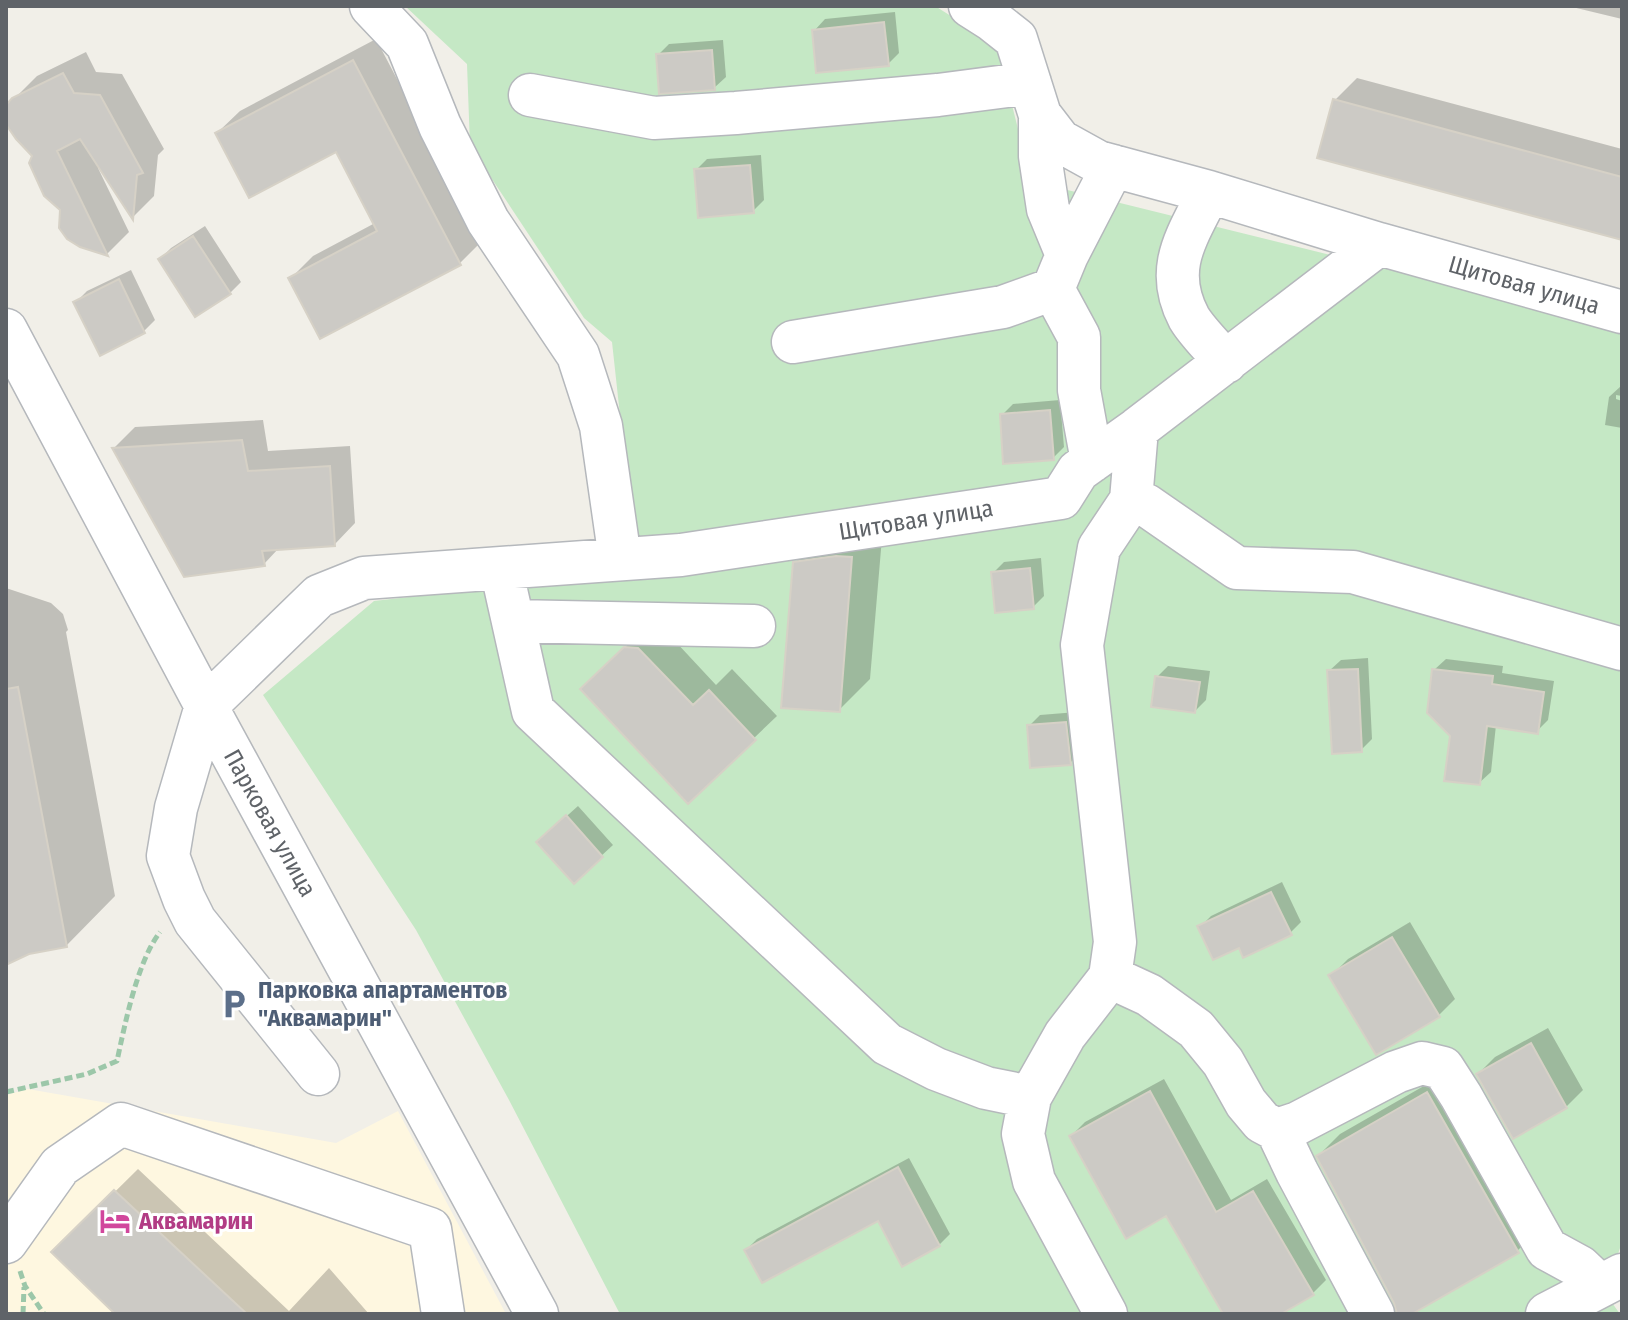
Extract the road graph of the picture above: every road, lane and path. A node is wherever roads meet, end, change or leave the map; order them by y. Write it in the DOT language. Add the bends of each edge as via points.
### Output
graph roads {
  1 [pos="371,6"];
  2 [pos="970,6"];
  3 [pos="1014,22"];
  4 [pos="530,95"];
  5 [pos="1035,99"];
  6 [pos="1113,166"];
  7 [pos="1209,192"];
  8 [pos="1379,244"];
  9 [pos="1060,272"];
  10 [pos="1622,312"];
  11 [pos="6,330"];
  12 [pos="793,342"];
  13 [pos="1226,362"];
  14 [pos="18,377"];
  15 [pos="1137,429"];
  16 [pos="1092,461"];
  17 [pos="1061,498"];
  18 [pos="1131,500"];
  19 [pos="1099,548"];
  20 [pos="620,559"];
  21 [pos="501,568"];
  22 [pos="513,621"];
  23 [pos="754,626"];
  24 [pos="1622,649"];
  25 [pos="206,706"];
  26 [pos="184,899"];
  27 [pos="1110,977"];
  28 [pos="318,1074"];
  29 [pos="6,1092"];
  30 [pos="1030,1097"];
  31 [pos="1277,1130"];
  32 [pos="478,1204"];
  33 [pos="430,1229"];
  34 [pos="6,1242"];
  35 [pos="1611,1280"];
  36 [pos="23,1314"];
  37 [pos="44,1314"];
  38 [pos="443,1314"];
  39 [pos="537,1314"];
  40 [pos="1106,1314"];
  41 [pos="1373,1314"];
  42 [pos="1547,1314"];
  1 -- 20 [label="street" via="407,44 440,126 488,221 578,355 601,426"];
  2 -- 3 [label="street, Щитовая улица" via="992,20"];
  3 -- 5 [label="street, Щитовая улица"];
  4 -- 5 [label="street" via="654,118 938,95"];
  5 -- 6 [label="street, Щитовая улица" via="1060,141"];
  5 -- 9 [label="street"];
  6 -- 7 [label="street, Щитовая улица"];
  6 -- 9 [label="street"];
  7 -- 8 [label="street, Щитовая улица"];
  7 -- 13 [label="street" via="1177,265 1177,286 1190,319"];
  8 -- 10 [label="street, Щитовая улица"];
  8 -- 13 [label="street"];
  9 -- 12 [label="street" via="1003,307"];
  9 -- 16 [label="street" via="1079,337 1079,390"];
  11 -- 14 [label="street, Парковая улица"];
  13 -- 15 [label="street"];
  14 -- 25 [label="street, Парковая улица"];
  15 -- 16 [label="street"];
  15 -- 18 [label="street"];
  16 -- 17 [label="street" via="1078,471"];
  17 -- 19 [label="street"];
  17 -- 20 [label="street, Щитовая улица" via="681,555"];
  18 -- 19 [label="street"];
  18 -- 24 [label="street" via="1237,568 1353,572"];
  19 -- 27 [label="street" via="1082,645 1115,942"];
  20 -- 21 [label="street, Щитовая улица"];
  21 -- 22 [label="street"];
  21 -- 25 [label="street, Щитовая улица" via="364,578 319,596"];
  22 -- 23 [label="street"];
  22 -- 30 [label="street" via="533,711 887,1044 986,1088"];
  25 -- 26 [label="street" via="176,808 168,856"];
  25 -- 32 [label="street, Парковая улица"];
  26 -- 28 [label="street" via="195,921"];
  26 -- 29 [label="path" via="144,960 117,1061 87,1074"];
  27 -- 30 [label="street" via="1065,1035"];
  27 -- 31 [label="street" via="1149,995 1196,1029 1254,1113"];
  30 -- 40 [label="street" via="1023,1134 1034,1181"];
  31 -- 35 [label="street" via="1396,1072 1422,1063 1443,1068 1547,1249"];
  31 -- 41 [label="street"];
  32 -- 33 [label="street"];
  32 -- 39 [label="street, Парковая улица"];
  33 -- 34 [label="street" via="121,1124 60,1166"];
  33 -- 38 [label="street"];
  35 -- 42 [label="street"];
  36 -- 37 [label="path" via="25,1286"];
}
